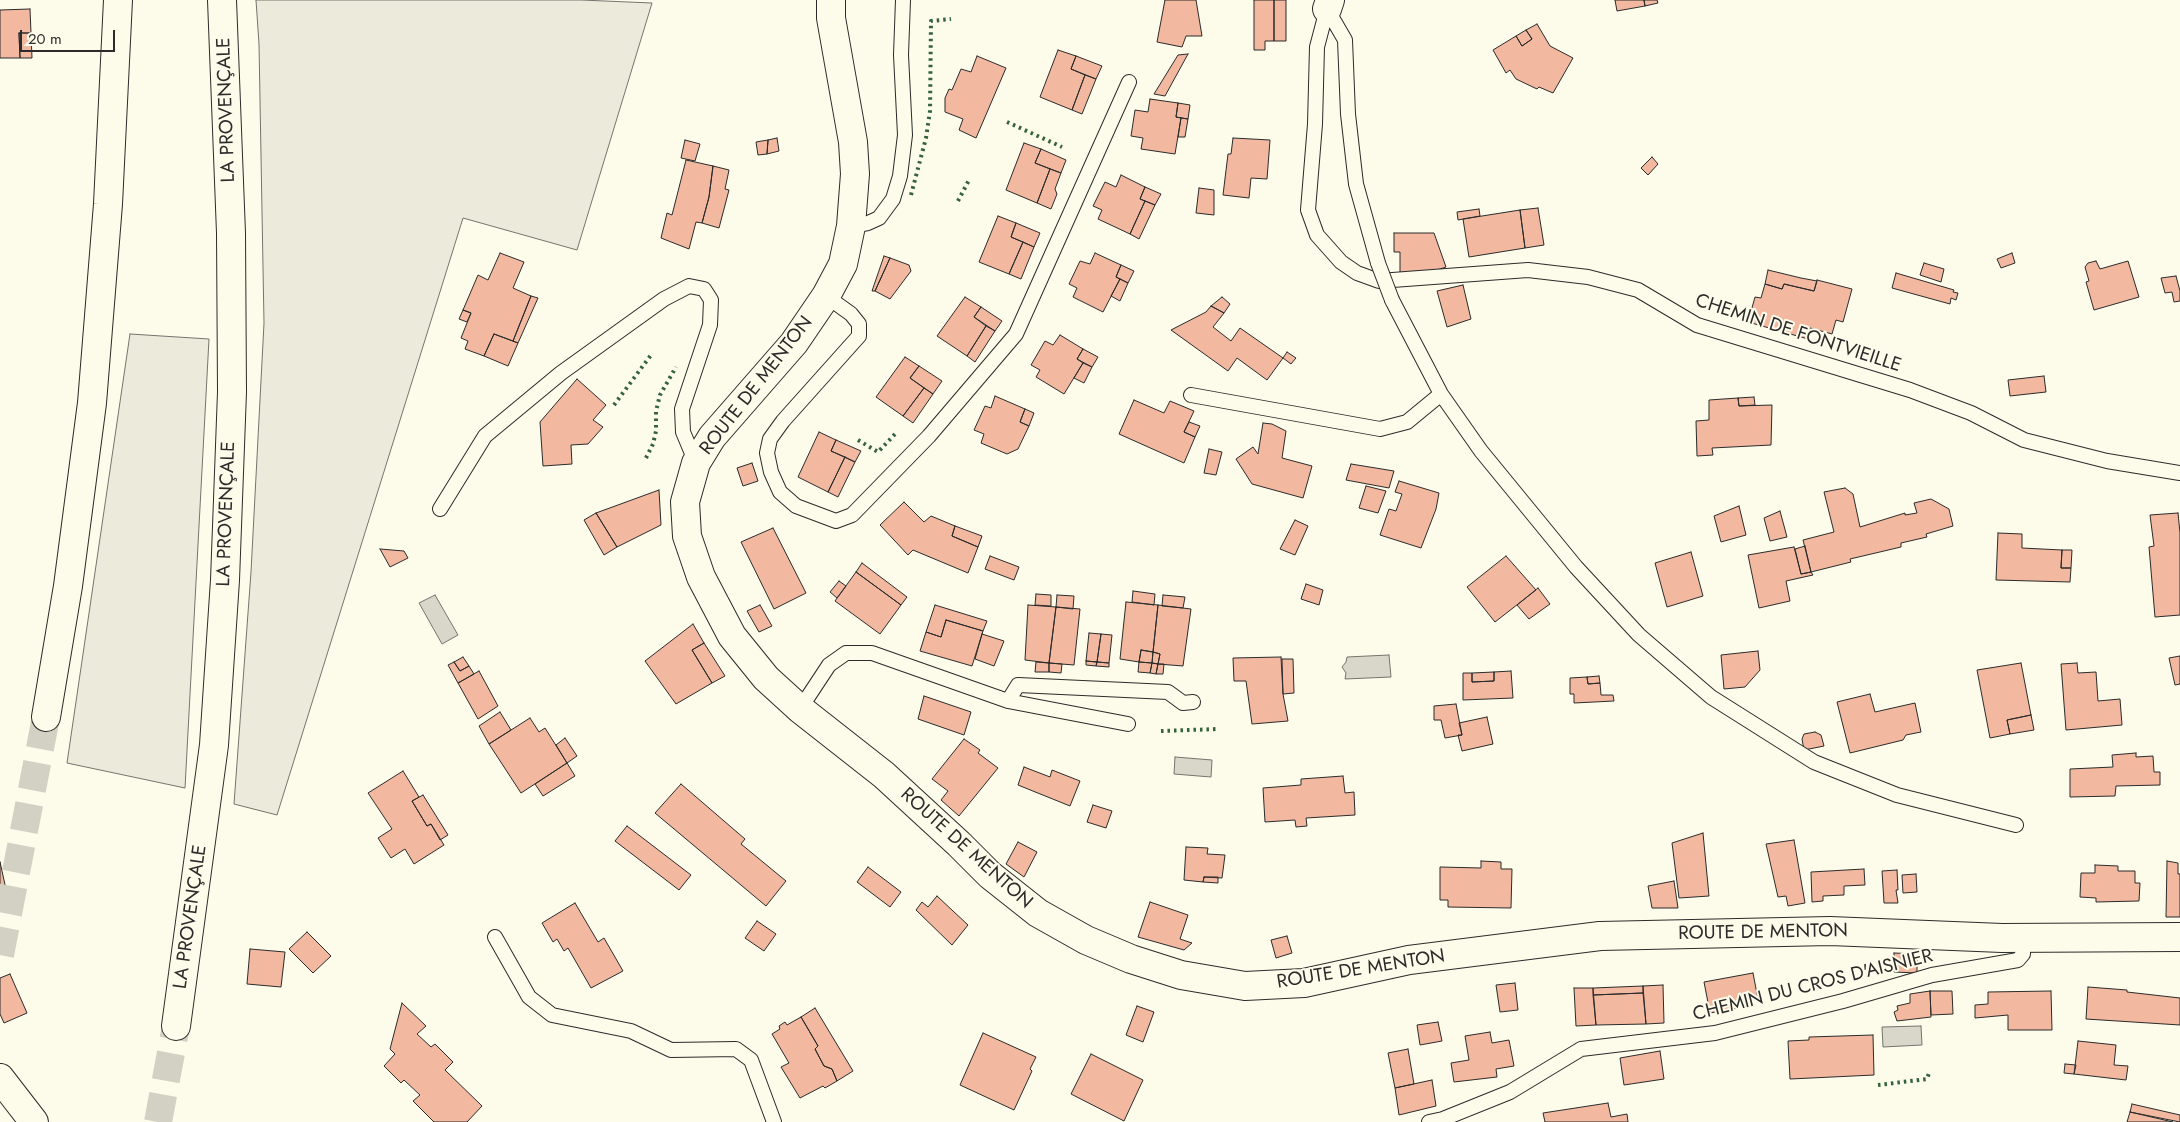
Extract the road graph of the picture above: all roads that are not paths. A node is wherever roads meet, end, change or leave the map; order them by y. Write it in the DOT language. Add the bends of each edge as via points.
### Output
graph roads {
  1 [pos="118,0"];
  2 [pos="222,0"];
  3 [pos="831,0"];
  4 [pos="903,0"];
  5 [pos="1329,4"];
  6 [pos="1129,82"];
  7 [pos="851,226"];
  8 [pos="826,296"];
  9 [pos="1441,394"];
  10 [pos="1191,395"];
  11 [pos="696,464"];
  12 [pos="2180,473"];
  13 [pos="440,509"];
  14 [pos="1008,701"];
  15 [pos="1192,702"];
  16 [pos="800,709"];
  17 [pos="46,717"];
  18 [pos="1128,724"];
  19 [pos="2016,826"];
  20 [pos="495,937"];
  21 [pos="2180,937"];
  22 [pos="2023,938"];
  23 [pos="176,1026"];
  24 [pos="0,1078"];
  25 [pos="34,1122"];
  26 [pos="774,1122"];
  27 [pos="1429,1122"];
  1 -- 17 [label="main road" via="108,204 92,403 68,586"];
  2 -- 23 [label="main road, LA PROVENÇALE" via="231,233 232,392 225,580 214,745"];
  3 -- 7 [label="main road, ROUTE DE MENTON" via="831,18 853,142 855,174"];
  4 -- 7 [label="lane" via="901,55 905,135 900,176 893,199 879,218"];
  5 -- 9 [label="lane, bridge" via="1346,40 1348,114 1356,184 1378,263 1392,300"];
  5 -- 12 [label="lane, CHEMIN DE FONTVIEILLE" via="1317,48 1308,210 1317,235 1341,262 1357,273 1379,281 1528,270 1588,277 1638,290 1697,325 1910,390 1971,414 2024,440 2107,461"];
  6 -- 8 [label="lane" via="1016,334 929,436 852,515 836,521 796,506 780,492 767,453 770,440 783,421 859,336 859,324 852,314"];
  7 -- 8 [label="main road, ROUTE DE MENTON" via="843,264"];
  8 -- 11 [label="main road, ROUTE DE MENTON" via="794,343 712,437"];
  9 -- 10 [label="lane" via="1407,422 1380,429"];
  9 -- 19 [label="lane" via="1481,451 1576,567 1639,635 1711,697 1814,762 1897,796"];
  11 -- 13 [label="lane" via="683,432 682,409 710,325 711,300 704,289 689,286 664,299 561,373 485,436"];
  11 -- 16 [label="main road, ROUTE DE MENTON" via="685,502 687,536 701,576 732,636 766,678"];
  14 -- 15 [label="lane" via="1018,686 1168,692 1183,703"];
  14 -- 16 [label="lane" via="872,654 846,653 829,665"];
  14 -- 18 [label="lane"];
  16 -- 22 [label="main road, ROUTE DE MENTON" via="884,775 990,875 1038,913 1086,940 1181,975 1246,986 1304,983 1408,960 1600,936 1830,931"];
  20 -- 26 [label="lane" via="529,997 552,1015 631,1031 671,1050 736,1049 751,1060"];
  21 -- 22 [label="main road, ROUTE DE MENTON"];
  22 -- 27 [label="lane, CHEMIN DU CROS D'AISNIER" via="2023,954 2018,960 1932,975 1843,1002 1716,1033 1582,1049 1510,1092"];
  24 -- 25 [label="main road"];
}
